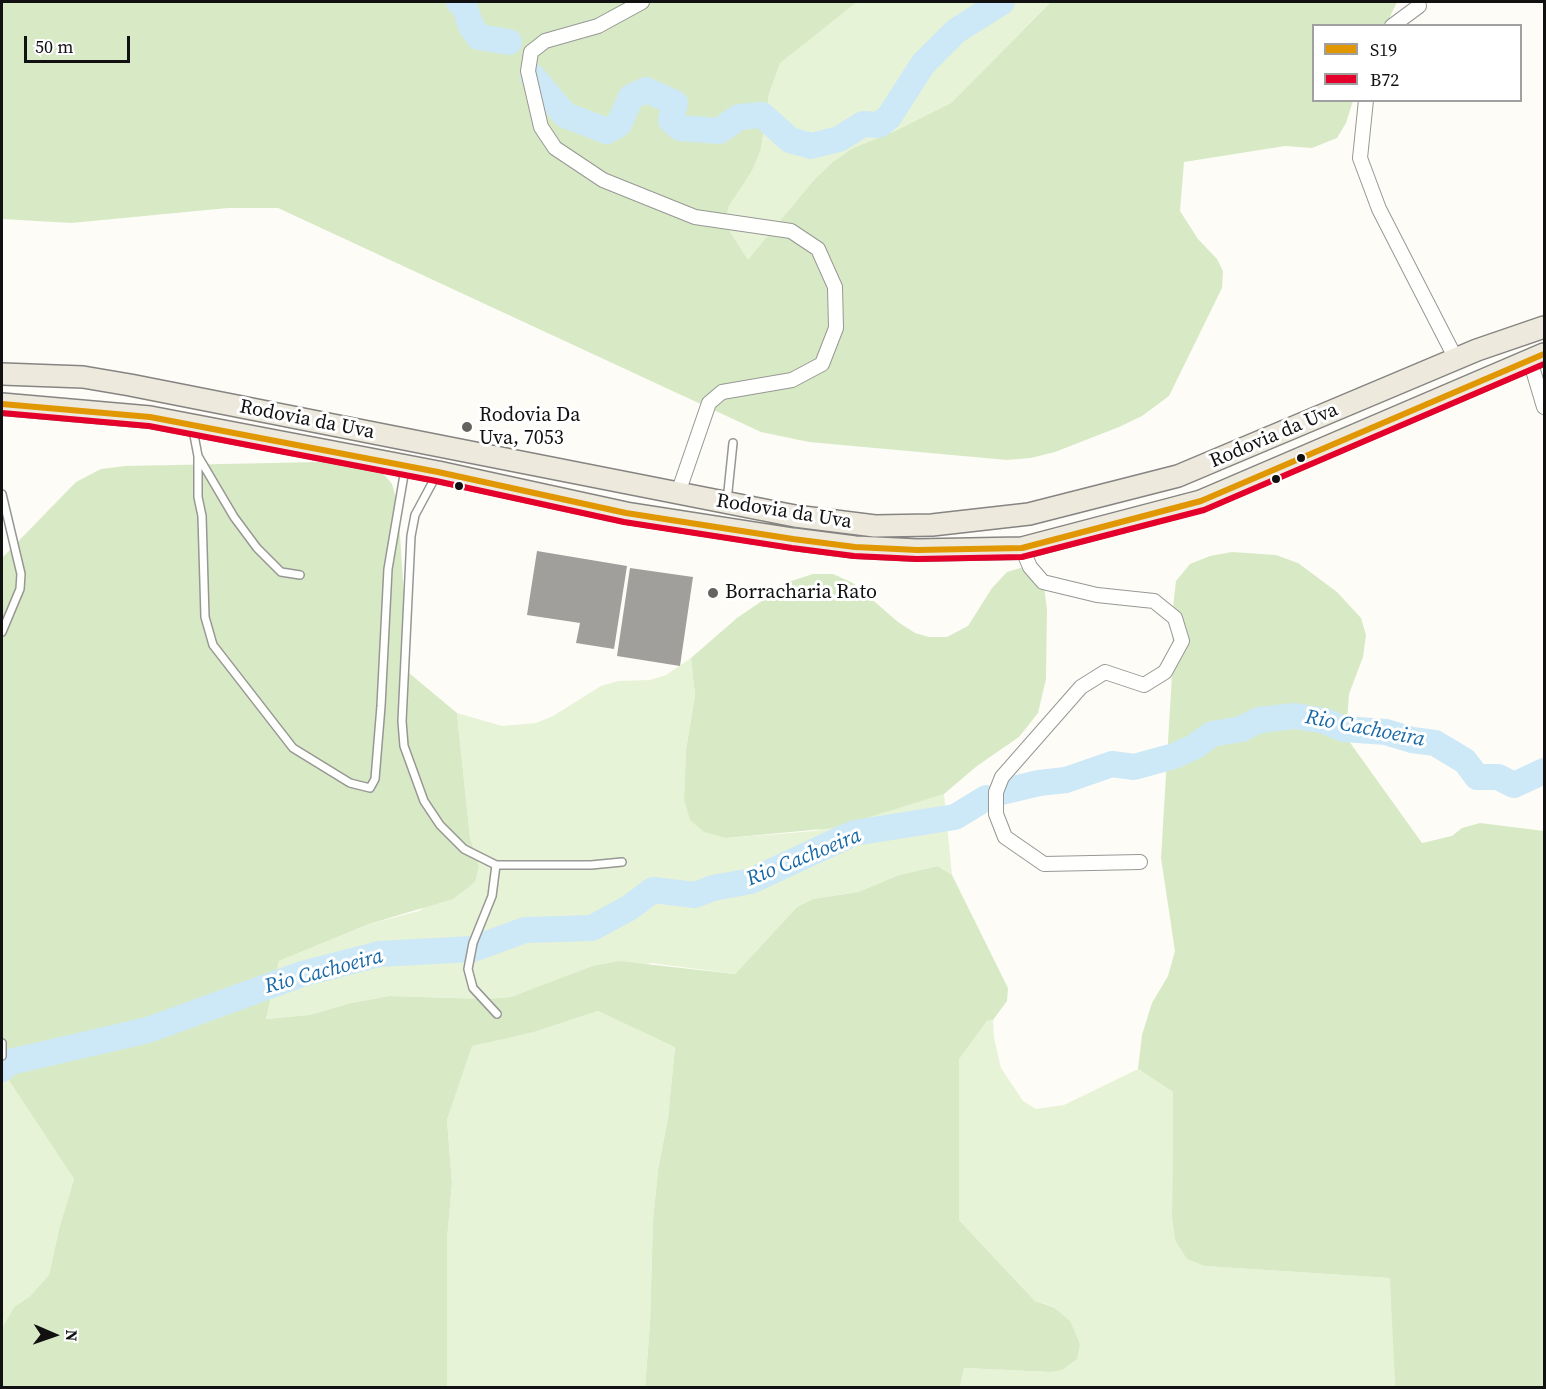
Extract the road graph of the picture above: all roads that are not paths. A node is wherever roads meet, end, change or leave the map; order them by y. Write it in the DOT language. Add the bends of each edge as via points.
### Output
graph roads {
  1 [pos="642,2"];
  2 [pos="1419,6"];
  3 [pos="1395,24"];
  4 [pos="1366,102"];
  5 [pos="1545,327"];
  6 [pos="1538,357"];
  7 [pos="1456,359"];
  8 [pos="2,374"];
  9 [pos="2,404"];
  10 [pos="1545,407"];
  11 [pos="192,424"];
  12 [pos="733,443"];
  13 [pos="198,456"];
  14 [pos="406,467"];
  15 [pos="438,472"];
  16 [pos="678,493"];
  17 [pos="2,494"];
  18 [pos="727,504"];
  19 [pos="1022,548"];
  20 [pos="300,575"];
  21 [pos="2,632"];
  22 [pos="622,862"];
  23 [pos="1140,862"];
  24 [pos="496,865"];
  25 [pos="497,1014"];
  26 [pos="2,1043"];
  27 [pos="2,1056"];
  1 -- 16 [label="street" via="598,26 545,41 531,52 528,71 541,127 555,148 603,180 695,217 791,231 818,249 835,287 836,328 822,364 792,380 722,392 709,403"];
  2 -- 3 [label="street"];
  4 -- 7 [label="street" via="1360,158 1379,209"];
  5 -- 7 [label="main road, Rodovia da Uva"];
  6 -- 10 [label="street"];
  6 -- 19 [label="main road, Rodovia da Uva" via="1201,501"];
  7 -- 18 [label="main road, Rodovia da Uva" via="1178,476 1029,514 979,522 875,526"];
  8 -- 16 [label="main road, Rodovia da Uva" via="83,377 130,385"];
  9 -- 11 [label="main road, Rodovia da Uva"];
  11 -- 13 [label="lane"];
  11 -- 14 [label="main road, Rodovia da Uva"];
  12 -- 18 [label="lane"];
  13 -- 14 [label="lane" via="206,617 213,645 293,748 350,783 370,788 375,779 380,725 388,569"];
  13 -- 20 [label="lane" via="257,548 281,572"];
  14 -- 15 [label="main road, Rodovia da Uva"];
  15 -- 19 [label="main road, Rodovia da Uva" via="626,513 814,542 917,550"];
  15 -- 24 [label="lane" via="415,515 411,536 404,746 424,801 440,825 464,849"];
  16 -- 18 [label="main road, Rodovia da Uva"];
  17 -- 21 [label="lane" via="21,574 20,589"];
  19 -- 23 [label="street" via="1030,567 1043,582 1097,595 1154,601 1175,618 1182,641 1165,672 1144,685 1105,672 1081,687 1002,777 996,792 996,814 1005,837 1044,864"];
  22 -- 24 [label="lane"];
  24 -- 25 [label="lane" via="492,896 473,943 468,969 473,988"];
  26 -- 27 [label="lane"];
}
